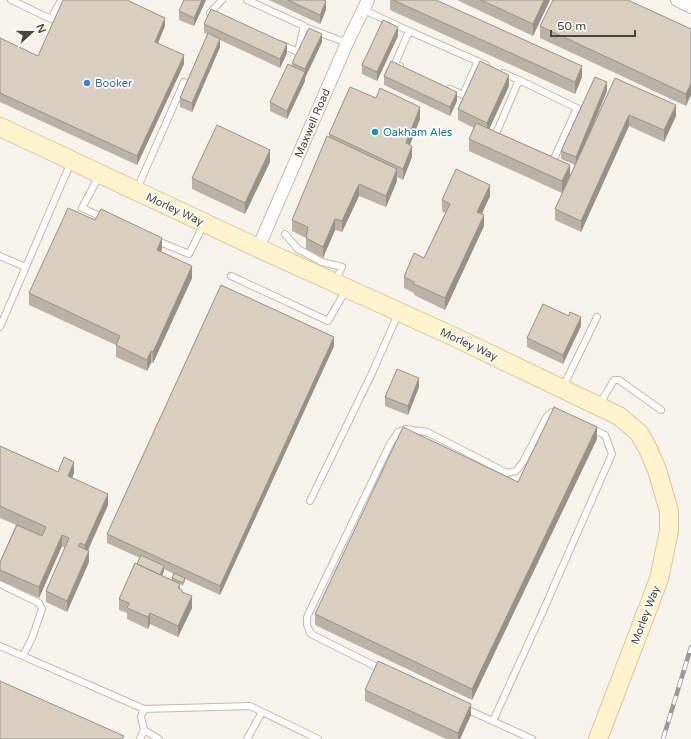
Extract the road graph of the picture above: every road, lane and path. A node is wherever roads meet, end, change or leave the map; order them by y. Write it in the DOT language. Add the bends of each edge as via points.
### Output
graph roads {
  1 [pos="11,0"];
  2 [pos="61,0"];
  3 [pos="222,0"];
  4 [pos="247,0"];
  5 [pos="366,5"];
  6 [pos="217,16"];
  7 [pos="304,26"];
  8 [pos="409,31"];
  9 [pos="271,40"];
  10 [pos="347,42"];
  11 [pos="478,61"];
  12 [pos="491,68"];
  13 [pos="408,70"];
  14 [pos="498,70"];
  15 [pos="518,80"];
  16 [pos="184,82"];
  17 [pos="442,86"];
  18 [pos="0,127"];
  19 [pos="72,160"];
  20 [pos="100,174"];
  21 [pos="136,190"];
  22 [pos="110,220"];
  23 [pos="205,223"];
  24 [pos="285,234"];
  25 [pos="146,236"];
  26 [pos="258,248"];
  27 [pos="0,256"];
  28 [pos="25,267"];
  29 [pos="231,276"];
  30 [pos="341,286"];
  31 [pos="399,312"];
  32 [pos="597,317"];
  33 [pos="0,327"];
  34 [pos="562,388"];
  35 [pos="599,406"];
  36 [pos="661,410"];
  37 [pos="567,418"];
  38 [pos="586,426"];
  39 [pos="310,501"];
  40 [pos="0,584"];
  41 [pos="0,646"];
  42 [pos="23,656"];
  43 [pos="386,672"];
  44 [pos="457,705"];
  45 [pos="144,709"];
  46 [pos="262,712"];
  47 [pos="493,721"];
  48 [pos="144,730"];
  49 [pos="140,739"];
  50 [pos="159,739"];
  51 [pos="247,739"];
  52 [pos="318,739"];
  53 [pos="532,739"];
  54 [pos="598,739"];
  1 -- 2 [label="lane" via="51,18"];
  3 -- 6 [label="lane" via="210,12"];
  4 -- 7 [label="lane"];
  5 -- 8 [label="lane"];
  5 -- 10 [label="street, Maxwell Road"];
  7 -- 9 [label="lane" via="298,52"];
  7 -- 10 [label="lane"];
  8 -- 11 [label="lane"];
  8 -- 13 [label="lane" via="395,64"];
  10 -- 26 [label="street, Maxwell Road"];
  11 -- 12 [label="lane"];
  11 -- 17 [label="lane" via="463,95"];
  14 -- 15 [label="lane"];
  15 -- 15 [label="lane" via="577,108 553,161 495,136"];
  16 -- 21 [label="lane"];
  18 -- 19 [label="street, Morley Way"];
  19 -- 20 [label="street, Morley Way"];
  19 -- 28 [label="lane"];
  20 -- 21 [label="street, Morley Way"];
  20 -- 22 [label="lane" via="82,208"];
  21 -- 23 [label="street, Morley Way"];
  23 -- 25 [label="lane" via="189,254"];
  23 -- 26 [label="street, Morley Way"];
  24 -- 30 [label="lane" via="298,249 322,262 342,267"];
  26 -- 30 [label="street, Morley Way"];
  27 -- 28 [label="lane"];
  28 -- 33 [label="lane"];
  29 -- 30 [label="lane" via="328,321"];
  30 -- 31 [label="street, Morley Way"];
  31 -- 34 [label="street, Morley Way"];
  31 -- 39 [label="lane"];
  32 -- 34 [label="lane"];
  34 -- 35 [label="street, Morley Way"];
  35 -- 36 [label="lane" via="614,380 619,380"];
  35 -- 54 [label="street, Morley Way" via="619,416 639,433 648,449 664,490 669,511 669,531 659,579"];
  37 -- 43 [label="lane" via="552,412 547,416 523,462 516,471 507,473 427,432 406,429 398,432 307,617 311,634"];
  38 -- 47 [label="lane" via="605,435 612,454"];
  40 -- 42 [label="lane" via="39,603 42,609"];
  41 -- 42 [label="lane"];
  42 -- 45 [label="lane"];
  44 -- 47 [label="lane"];
  45 -- 46 [label="lane" via="250,706"];
  45 -- 48 [label="lane"];
  46 -- 51 [label="lane"];
  46 -- 52 [label="lane"];
  47 -- 53 [label="lane"];
  48 -- 49 [label="lane"];
  48 -- 50 [label="lane"];
}
